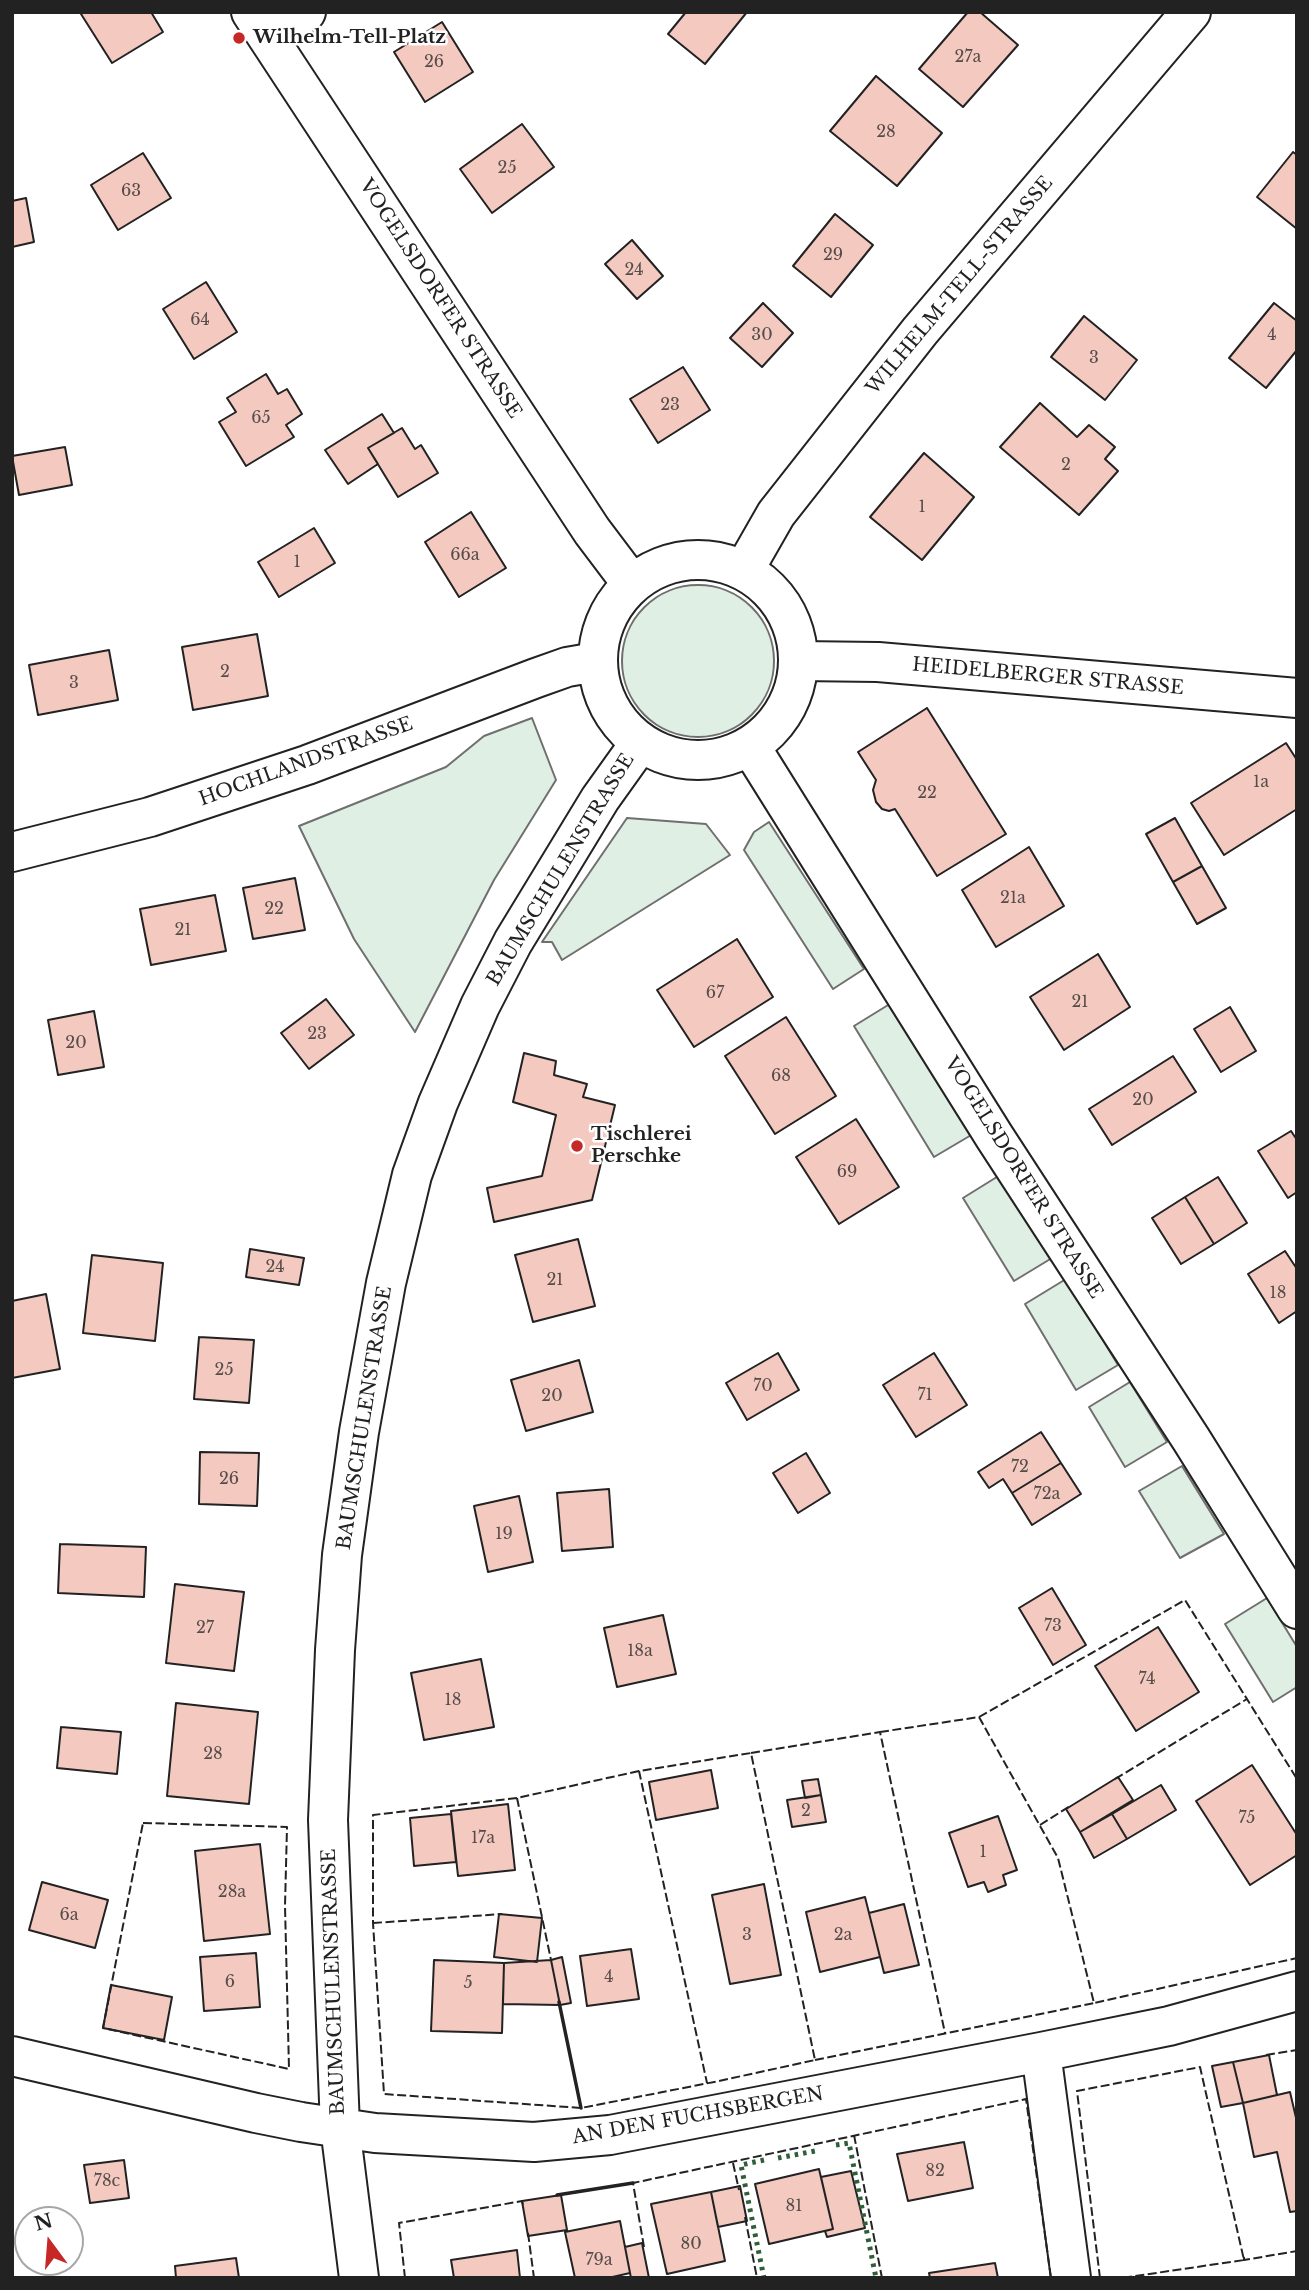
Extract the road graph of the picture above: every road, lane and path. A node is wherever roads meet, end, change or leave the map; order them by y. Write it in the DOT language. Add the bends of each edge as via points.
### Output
graph roads {
  1 [pos="306,12"];
  2 [pos="1191,12"];
  3 [pos="259,25"];
  4 [pos="744,570"];
  5 [pos="632,584"];
  6 [pos="799,661"];
  7 [pos="596,662"];
  8 [pos="1297,698"];
  9 [pos="640,743"];
  10 [pos="750,746"];
  11 [pos="12,852"];
  12 [pos="1297,1609"];
  13 [pos="1297,1992"];
  14 [pos="1041,2052"];
  15 [pos="12,2056"];
  16 [pos="340,2127"];
  17 [pos="359,2278"];
  18 [pos="1071,2278"];
  1 -- 3 [label="street"];
  2 -- 4 [label="street, WILHELM-TELL-STRASSE" via="920,331 776,514"];
  3 -- 5 [label="street, VOGELSDORFER STRASSE" via="592,531"];
  4 -- 5 [label="street" via="715,561 686,560 657,568"];
  4 -- 6 [label="street" via="766,586 784,608 795,634"];
  5 -- 7 [label="street" via="612,606 600,633"];
  6 -- 8 [label="street, HEIDELBERGER STRASSE" via="878,662"];
  6 -- 10 [label="street" via="786,710"];
  7 -- 9 [label="street" via="602,694 617,721"];
  7 -- 11 [label="street, HOCHLANDSTRASSE" via="567,667 307,765 150,817"];
  9 -- 10 [label="street" via="666,756 694,761 723,758"];
  9 -- 16 [label="street, BAUMSCHULENSTRASSE" via="600,799 513,942 480,1006 412,1175 386,1283 359,1432 335,1650 328,1820"];
  10 -- 12 [label="street, VOGELSDORFER STRASSE"];
  13 -- 14 [label="street, AN DEN FUCHSBERGEN" via="1169,2026"];
  14 -- 16 [label="street, AN DEN FUCHSBERGEN" via="610,2135 534,2141"];
  14 -- 18 [label="street"];
  15 -- 16 [label="street, AN DEN FUCHSBERGEN" via="256,2113"];
  16 -- 17 [label="street, BAUMSCHULENSTRASSE"];
}
